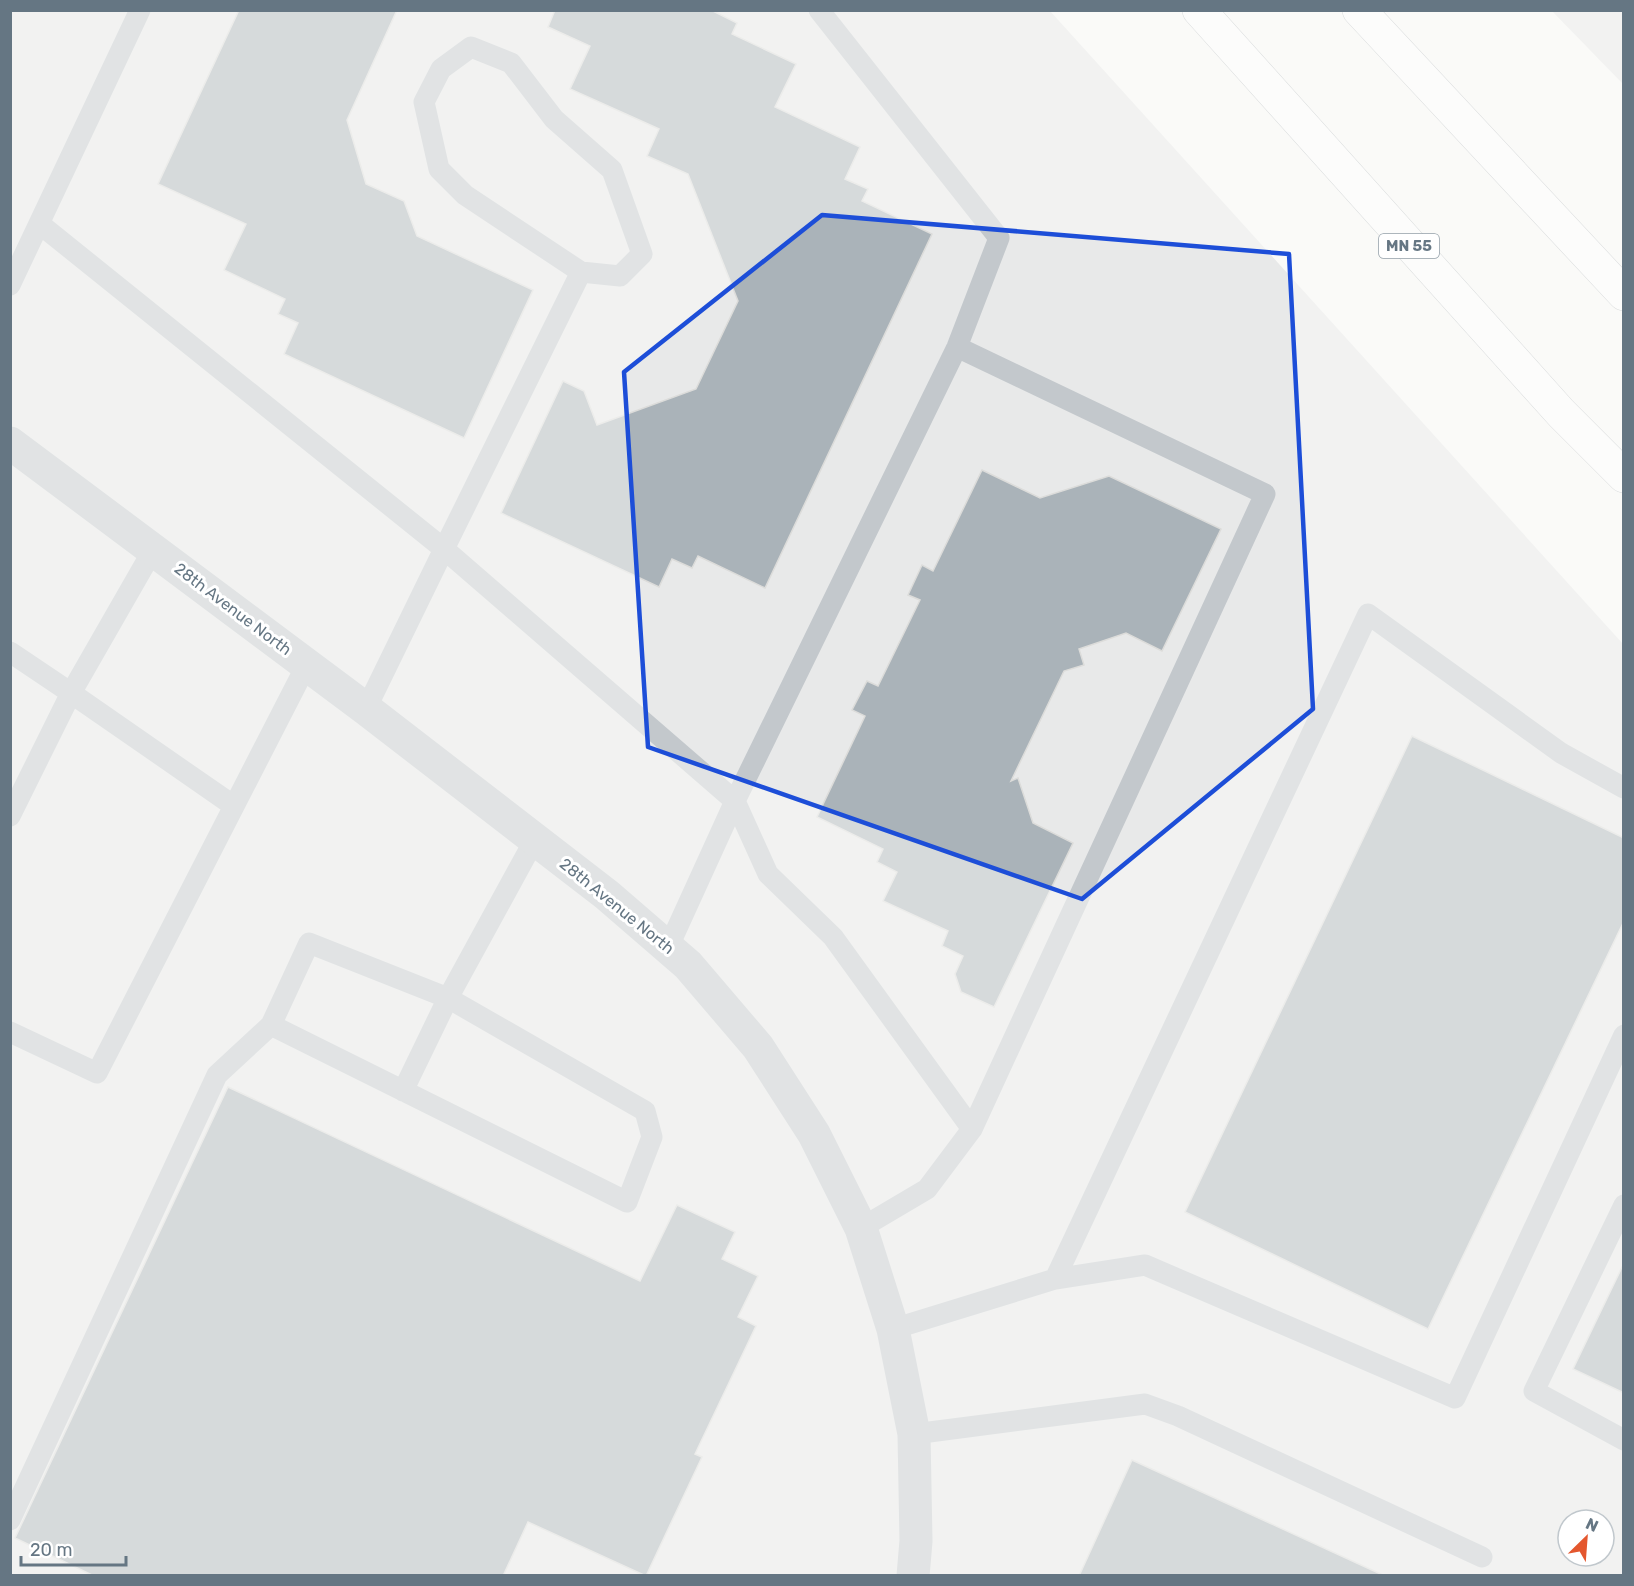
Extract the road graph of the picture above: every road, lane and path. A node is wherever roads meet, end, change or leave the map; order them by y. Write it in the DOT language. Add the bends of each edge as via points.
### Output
graph roads {
  1 [pos="140,10"];
  2 [pos="819,10"];
  3 [pos="1199,10"];
  4 [pos="1359,10"];
  5 [pos="40,225"];
  6 [pos="581,272"];
  7 [pos="10,285"];
  8 [pos="1623,294"];
  9 [pos="957,347"];
  10 [pos="10,443"];
  11 [pos="1623,476"];
  12 [pos="153,549"];
  13 [pos="444,549"];
  14 [pos="10,652"];
  15 [pos="307,664"];
  16 [pos="71,693"];
  17 [pos="366,709"];
  18 [pos="1623,788"];
  19 [pos="735,801"];
  20 [pos="234,806"];
  21 [pos="10,816"];
  22 [pos="535,839"];
  23 [pos="668,948"];
  24 [pos="448,998"];
  25 [pos="271,1025"];
  26 [pos="10,1032"];
  27 [pos="1623,1035"];
  28 [pos="403,1090"];
  29 [pos="972,1129"];
  30 [pos="1623,1205"];
  31 [pos="861,1228"];
  32 [pos="1055,1279"];
  33 [pos="893,1329"];
  34 [pos="914,1434"];
  35 [pos="1623,1440"];
  36 [pos="10,1520"];
  37 [pos="1482,1557"];
  38 [pos="913,1575"];
  1 -- 5 [label="lane"];
  2 -- 9 [label="lane" via="999,238"];
  3 -- 11 [label="main road, MN 55" via="1553,405"];
  4 -- 8 [label="main road"];
  5 -- 7 [label="lane"];
  5 -- 13 [label="lane"];
  6 -- 6 [label="lane" via="465,195 439,169 424,102 441,69 471,47 511,63 554,119 612,170 642,254 620,276"];
  6 -- 13 [label="lane"];
  9 -- 19 [label="lane"];
  9 -- 29 [label="lane" via="1264,494"];
  10 -- 12 [label="street, 28th Avenue North"];
  12 -- 15 [label="street, 28th Avenue North"];
  12 -- 16 [label="lane"];
  13 -- 17 [label="lane"];
  13 -- 19 [label="lane"];
  14 -- 16 [label="lane"];
  15 -- 17 [label="street, 28th Avenue North"];
  15 -- 20 [label="lane"];
  16 -- 20 [label="lane"];
  16 -- 21 [label="lane"];
  17 -- 22 [label="street, 28th Avenue North"];
  18 -- 32 [label="lane" via="1561,753 1368,614"];
  19 -- 23 [label="lane"];
  19 -- 29 [label="lane" via="768,874 833,937"];
  20 -- 26 [label="lane" via="97,1073"];
  22 -- 23 [label="street, 28th Avenue North"];
  22 -- 24 [label="lane"];
  23 -- 31 [label="street, 28th Avenue North" via="688,965 758,1047 814,1134"];
  24 -- 25 [label="lane" via="309,943"];
  24 -- 28 [label="lane"];
  24 -- 28 [label="lane" via="645,1111 652,1137 627,1202"];
  25 -- 28 [label="lane"];
  25 -- 36 [label="lane" via="216,1075"];
  27 -- 32 [label="lane" via="1455,1398 1145,1265"];
  29 -- 31 [label="lane" via="927,1189"];
  30 -- 35 [label="lane" via="1534,1391"];
  31 -- 33 [label="street, 28th Avenue North"];
  32 -- 33 [label="lane"];
  33 -- 34 [label="street, 28th Avenue North"];
  34 -- 37 [label="lane" via="1144,1404 1178,1416"];
  34 -- 38 [label="street, 28th Avenue North"];
}
